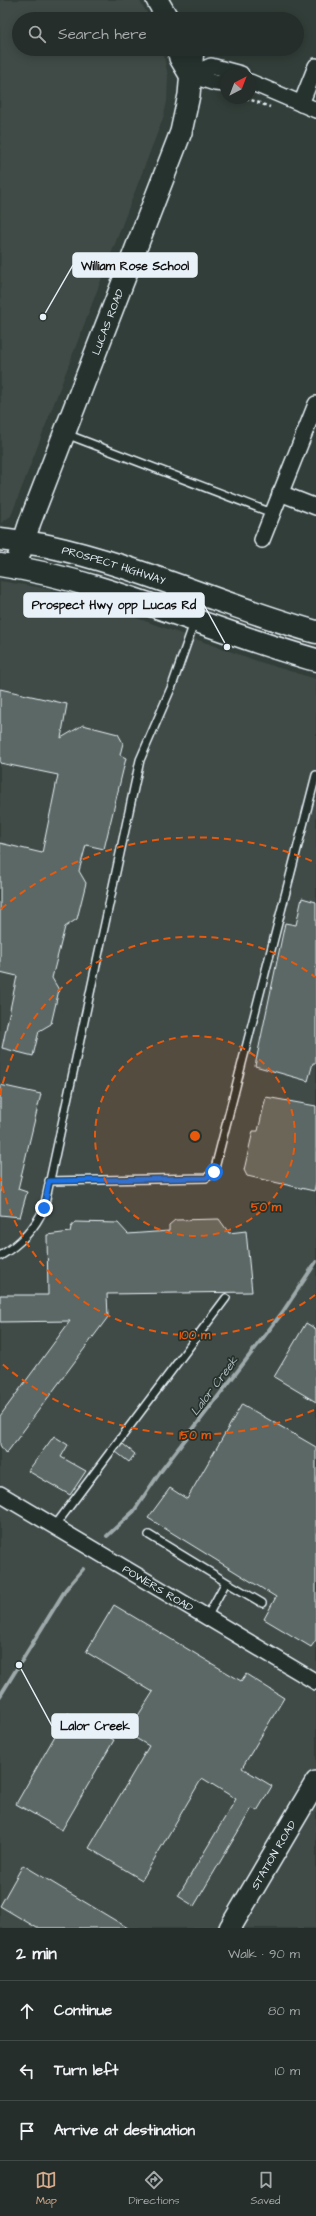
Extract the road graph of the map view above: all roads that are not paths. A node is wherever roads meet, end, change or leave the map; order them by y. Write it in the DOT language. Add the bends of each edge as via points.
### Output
graph roads {
  1 [pos="157,0"];
  2 [pos="173,0"];
  3 [pos="164,12"];
  4 [pos="179,12"];
  5 [pos="180,56"];
  6 [pos="193,56"];
  7 [pos="316,66"];
  8 [pos="220,68"];
  9 [pos="190,75"];
  10 [pos="220,83"];
  11 [pos="256,86"];
  12 [pos="301,104"];
  13 [pos="316,110"];
  14 [pos="316,404"];
  15 [pos="64,433"];
  16 [pos="280,493"];
  17 [pos="316,507"];
  18 [pos="272,513"];
  19 [pos="0,539"];
  20 [pos="262,540"];
  21 [pos="23,542"];
  22 [pos="8,567"];
  23 [pos="195,621"];
  24 [pos="316,632"];
  25 [pos="316,660"];
  26 [pos="316,775"];
  27 [pos="49,1181"];
  28 [pos="0,1256"];
  29 [pos="226,1298"];
  30 [pos="0,1494"];
  31 [pos="54,1528"];
  32 [pos="150,1535"];
  33 [pos="226,1582"];
  34 [pos="262,1603"];
  35 [pos="207,1617"];
  36 [pos="316,1682"];
  37 [pos="316,1782"];
  38 [pos="230,1928"];
  1 -- 3 [label="street"];
  2 -- 4 [label="street"];
  5 -- 9 [label="street"];
  6 -- 9 [label="street, LUCAS ROAD"];
  7 -- 12 [label="street"];
  8 -- 9 [label="street" via="212,66"];
  9 -- 10 [label="street"];
  9 -- 15 [label="street, LUCAS ROAD" via="189,95 181,132"];
  11 -- 12 [label="street"];
  12 -- 13 [label="street"];
  14 -- 16 [label="street"];
  15 -- 18 [label="lane"];
  15 -- 21 [label="street, LUCAS ROAD"];
  16 -- 17 [label="street"];
  16 -- 18 [label="street"];
  18 -- 20 [label="street"];
  19 -- 21 [label="main road, PROSPECT HIGHWAY"];
  21 -- 22 [label="street, LUCAS ROAD"];
  21 -- 24 [label="main road, PROSPECT HIGHWAY" via="48,546 115,565 279,622"];
  22 -- 23 [label="main road" via="46,573 95,587"];
  23 -- 25 [label="main road"];
  23 -- 27 [label="lane" via="172,686 140,760"];
  26 -- 27 [label="lane" via="214,1172 206,1178"];
  27 -- 28 [label="lane" via="39,1220 13,1248"];
  29 -- 31 [label="lane"];
  30 -- 31 [label="street, POWERS ROAD"];
  31 -- 35 [label="street, POWERS ROAD"];
  32 -- 33 [label="lane"];
  33 -- 34 [label="lane"];
  33 -- 35 [label="lane"];
  35 -- 36 [label="street, POWERS ROAD"];
  37 -- 38 [label="street, STATION ROAD"];
}
